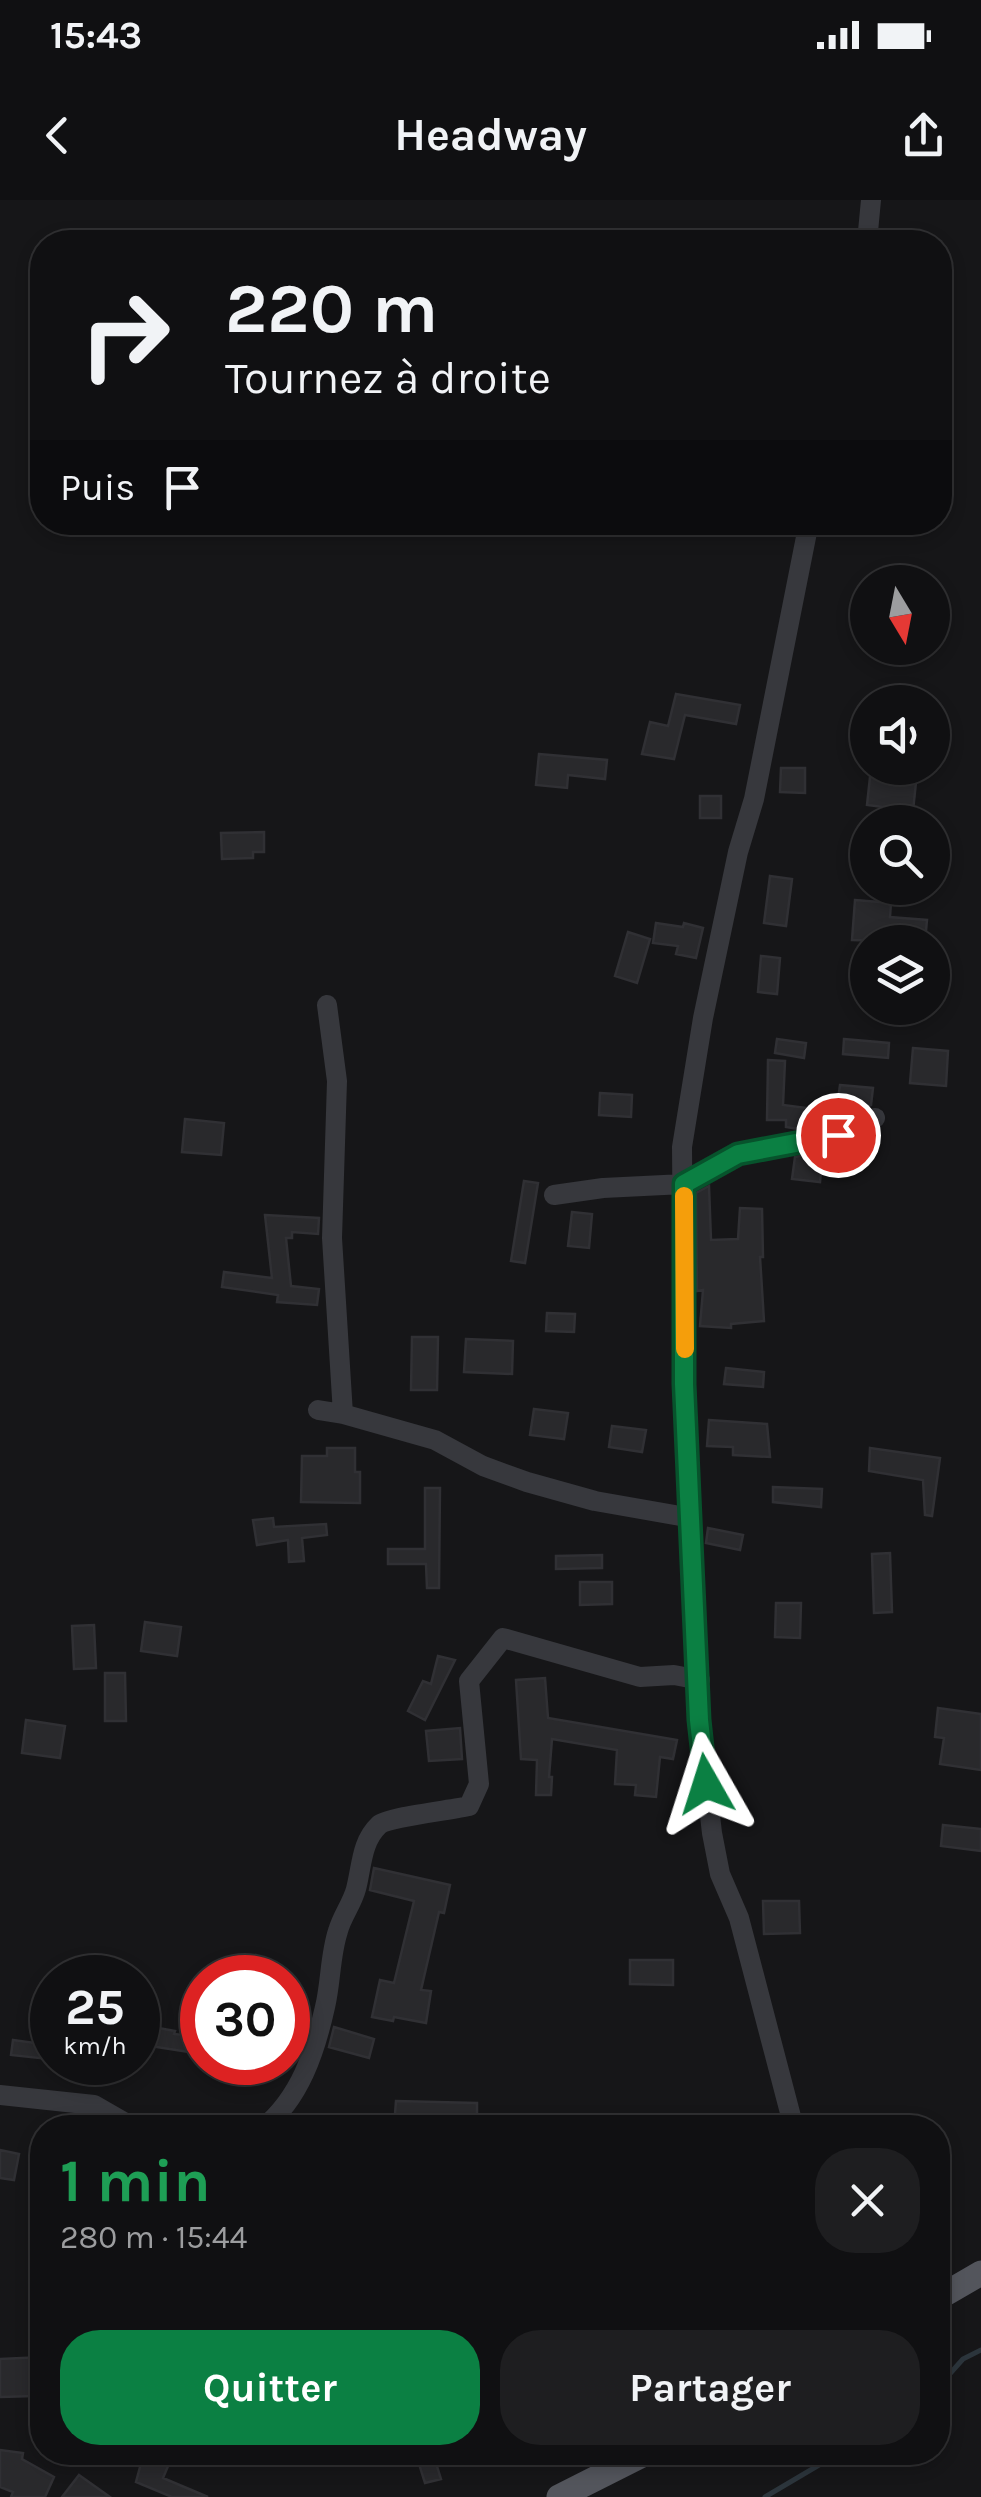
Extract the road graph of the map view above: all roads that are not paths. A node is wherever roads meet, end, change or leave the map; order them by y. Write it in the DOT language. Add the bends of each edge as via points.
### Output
graph roads {
  1 [pos="871,200"];
  2 [pos="867,230"];
  3 [pos="806,535"];
  4 [pos="327,1005"];
  5 [pos="875,1118"];
  6 [pos="684,1184"];
  7 [pos="554,1195"];
  8 [pos="318,1410"];
  9 [pos="344,1414"];
  10 [pos="692,1518"];
  11 [pos="700,1680"];
  12 [pos="0,2094"];
  13 [pos="111,2115"];
  14 [pos="278,2115"];
  15 [pos="791,2115"];
  16 [pos="981,2273"];
  17 [pos="950,2291"];
  18 [pos="622,2465"];
  19 [pos="559,2497"];
  1 -- 2 [label="street"];
  3 -- 6 [label="street" via="703,1018 682,1148"];
  4 -- 9 [label="street" via="337,1081 332,1238"];
  5 -- 6 [label="street" via="838,1135 738,1154"];
  6 -- 7 [label="street"];
  6 -- 10 [label="street"];
  8 -- 9 [label="street"];
  9 -- 10 [label="street" via="435,1440 528,1482"];
  10 -- 11 [label="street"];
  11 -- 14 [label="street" via="640,1677 503,1638 469,1681 479,1784 469,1806 381,1822 366,1842 355,1894 338,1930 326,2006 302,2077"];
  11 -- 15 [label="street" via="716,1856"];
  12 -- 13 [label="street" via="94,2105"];
  16 -- 17 [label="main road"];
  18 -- 19 [label="main road"];
}
